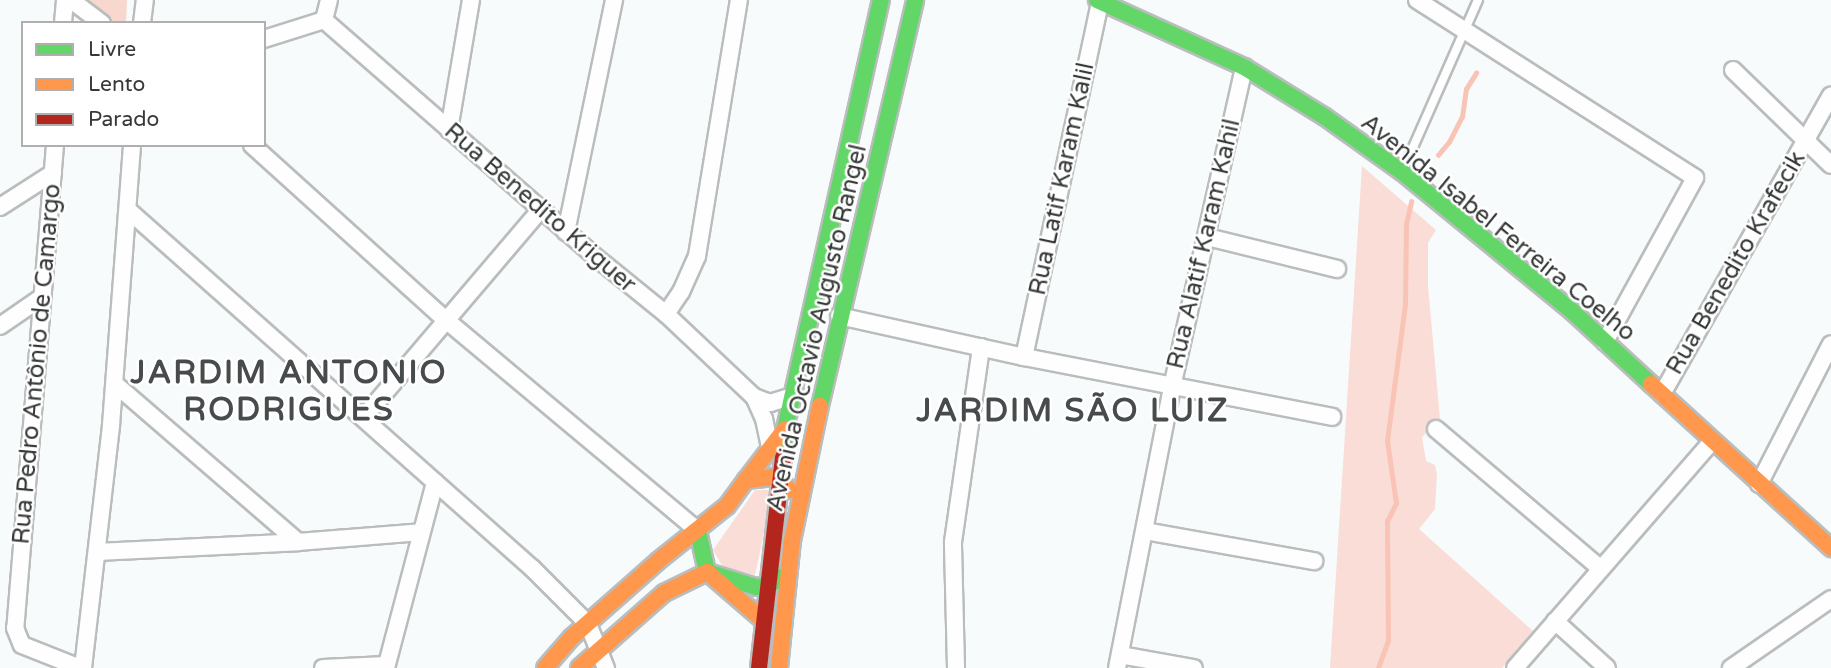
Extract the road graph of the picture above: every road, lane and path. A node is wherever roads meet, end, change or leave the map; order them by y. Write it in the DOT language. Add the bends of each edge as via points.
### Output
graph roads {
  1 [pos="65,0"];
  2 [pos="71,0"];
  3 [pos="145,0"];
  4 [pos="329,0"];
  5 [pos="471,0"];
  6 [pos="614,0"];
  7 [pos="739,0"];
  8 [pos="881,0"];
  9 [pos="915,0"];
  10 [pos="1417,0"];
  11 [pos="1478,0"];
  12 [pos="1099,1"];
  13 [pos="324,20"];
  14 [pos="63,21"];
  15 [pos="99,21"];
  16 [pos="142,21"];
  17 [pos="1465,31"];
  18 [pos="266,38"];
  19 [pos="1244,66"];
  20 [pos="1733,70"];
  21 [pos="1831,94"];
  22 [pos="449,130"];
  23 [pos="1807,139"];
  24 [pos="55,147"];
  25 [pos="132,147"];
  26 [pos="254,147"];
  27 [pos="1831,165"];
  28 [pos="53,173"];
  29 [pos="1402,173"];
  30 [pos="0,207"];
  31 [pos="541,209"];
  32 [pos="128,210"];
  33 [pos="566,232"];
  34 [pos="1207,237"];
  35 [pos="1338,269"];
  36 [pos="42,298"];
  37 [pos="666,314"];
  38 [pos="839,316"];
  39 [pos="446,320"];
  40 [pos="0,326"];
  41 [pos="1605,342"];
  42 [pos="1831,344"];
  43 [pos="981,347"];
  44 [pos="1024,357"];
  45 [pos="115,383"];
  46 [pos="1172,387"];
  47 [pos="1662,394"];
  48 [pos="793,396"];
  49 [pos="754,397"];
  50 [pos="364,417"];
  51 [pos="1332,417"];
  52 [pos="785,429"];
  53 [pos="1436,429"];
  54 [pos="1712,441"];
  55 [pos="770,447"];
  56 [pos="746,480"];
  57 [pos="782,481"];
  58 [pos="435,482"];
  59 [pos="1759,484"];
  60 [pos="698,531"];
  61 [pos="1145,531"];
  62 [pos="421,532"];
  63 [pos="792,541"];
  64 [pos="298,542"];
  65 [pos="1831,548"];
  66 [pos="97,552"];
  67 [pos="1314,561"];
  68 [pos="1600,567"];
  69 [pos="707,572"];
  70 [pos="769,586"];
  71 [pos="1831,599"];
  72 [pos="764,621"];
  73 [pos="1555,621"];
  74 [pos="588,624"];
  75 [pos="598,649"];
  76 [pos="1119,661"];
  77 [pos="386,666"];
  78 [pos="82,668"];
  79 [pos="323,668"];
  80 [pos="545,668"];
  81 [pos="579,668"];
  82 [pos="606,668"];
  83 [pos="759,668"];
  84 [pos="779,668"];
  85 [pos="957,668"];
  86 [pos="1194,668"];
  87 [pos="1515,668"];
  88 [pos="1607,668"];
  89 [pos="1731,668"];
  1 -- 14 [label="street"];
  2 -- 15 [label="street"];
  3 -- 16 [label="street"];
  4 -- 13 [label="street"];
  5 -- 22 [label="street"];
  6 -- 33 [label="street"];
  7 -- 37 [label="street" via="697,256"];
  8 -- 48 [label="street, Avenida Octavio Augusto Rangel"];
  9 -- 38 [label="street, Avenida Octavio Augusto Rangel"];
  10 -- 17 [label="street"];
  11 -- 17 [label="lane"];
  12 -- 19 [label="street, Avenida Isabel Ferreira Coelho"];
  12 -- 44 [label="street, Rua Latif Karam Kalil"];
  13 -- 18 [label="street"];
  13 -- 22 [label="street, Rua Benedito Kriguer"];
  17 -- 29 [label="lane"];
  17 -- 41 [label="street" via="1695,178"];
  19 -- 29 [label="street, Avenida Isabel Ferreira Coelho"];
  19 -- 34 [label="street, Rua Alatif Karam Kahil"];
  20 -- 23 [label="street"];
  21 -- 23 [label="street, Rua Benedito Krafecik"];
  22 -- 31 [label="street, Rua Benedito Kriguer"];
  23 -- 27 [label="street"];
  23 -- 47 [label="street, Rua Benedito Krafecik"];
  24 -- 28 [label="street, Rua Pedro Antônio de Camargo"];
  25 -- 32 [label="street"];
  26 -- 39 [label="street"];
  28 -- 30 [label="street"];
  28 -- 36 [label="street, Rua Pedro Antônio de Camargo"];
  29 -- 41 [label="street, Avenida Isabel Ferreira Coelho"];
  31 -- 33 [label="street, Rua Benedito Kriguer"];
  31 -- 39 [label="street"];
  32 -- 45 [label="street"];
  32 -- 50 [label="street"];
  33 -- 37 [label="street, Rua Benedito Kriguer"];
  34 -- 35 [label="street"];
  34 -- 46 [label="street, Rua Alatif Karam Kahil"];
  36 -- 40 [label="street"];
  36 -- 78 [label="street, Rua Pedro Antônio de Camargo" via="15,628 22,645"];
  37 -- 49 [label="street, Rua Benedito Kriguer"];
  38 -- 43 [label="street"];
  38 -- 63 [label="street, Avenida Octavio Augusto Rangel"];
  39 -- 50 [label="street"];
  39 -- 60 [label="street"];
  41 -- 47 [label="street, Avenida Isabel Ferreira Coelho"];
  42 -- 59 [label="street"];
  43 -- 44 [label="street"];
  43 -- 85 [label="street" via="953,542"];
  44 -- 46 [label="street"];
  45 -- 64 [label="street"];
  45 -- 66 [label="street"];
  46 -- 51 [label="street"];
  46 -- 61 [label="street, Rua Alatif Karam Kahil"];
  47 -- 54 [label="street, Avenida Isabel Ferreira Coelho"];
  48 -- 49 [label="street" via="770,403"];
  48 -- 52 [label="street, Avenida Octavio Augusto Rangel"];
  49 -- 55 [label="street, Rua Benedito Kriguer"];
  50 -- 58 [label="street"];
  52 -- 55 [label="street"];
  52 -- 57 [label="street, Avenida Octavio Augusto Rangel"];
  53 -- 68 [label="street"];
  54 -- 59 [label="street, Avenida Isabel Ferreira Coelho"];
  54 -- 68 [label="street"];
  55 -- 56 [label="street"];
  56 -- 57 [label="street" via="777,477"];
  56 -- 60 [label="street" via="727,506"];
  57 -- 63 [label="street" via="792,499"];
  57 -- 70 [label="street, Avenida Octavio Augusto Rangel"];
  58 -- 62 [label="street"];
  58 -- 74 [label="street" via="533,568"];
  59 -- 65 [label="street, Avenida Isabel Ferreira Coelho"];
  60 -- 69 [label="street"];
  60 -- 74 [label="street"];
  61 -- 67 [label="street"];
  61 -- 76 [label="street, Rua Alatif Karam Kahil"];
  62 -- 64 [label="street"];
  62 -- 77 [label="street"];
  63 -- 70 [label="street" via="778,578"];
  63 -- 84 [label="street, Avenida Octavio Augusto Rangel"];
  64 -- 66 [label="street"];
  66 -- 78 [label="street"];
  68 -- 73 [label="street"];
  69 -- 70 [label="street" via="748,586"];
  69 -- 72 [label="street"];
  69 -- 75 [label="street" via="664,593"];
  70 -- 72 [label="street, Avenida Octavio Augusto Rangel"];
  71 -- 89 [label="street"];
  72 -- 83 [label="street, Avenida Octavio Augusto Rangel"];
  73 -- 87 [label="street"];
  73 -- 88 [label="street"];
  74 -- 75 [label="street"];
  74 -- 80 [label="street"];
  75 -- 81 [label="street"];
  75 -- 82 [label="street"];
  76 -- 86 [label="street"];
  77 -- 79 [label="street"];
}
